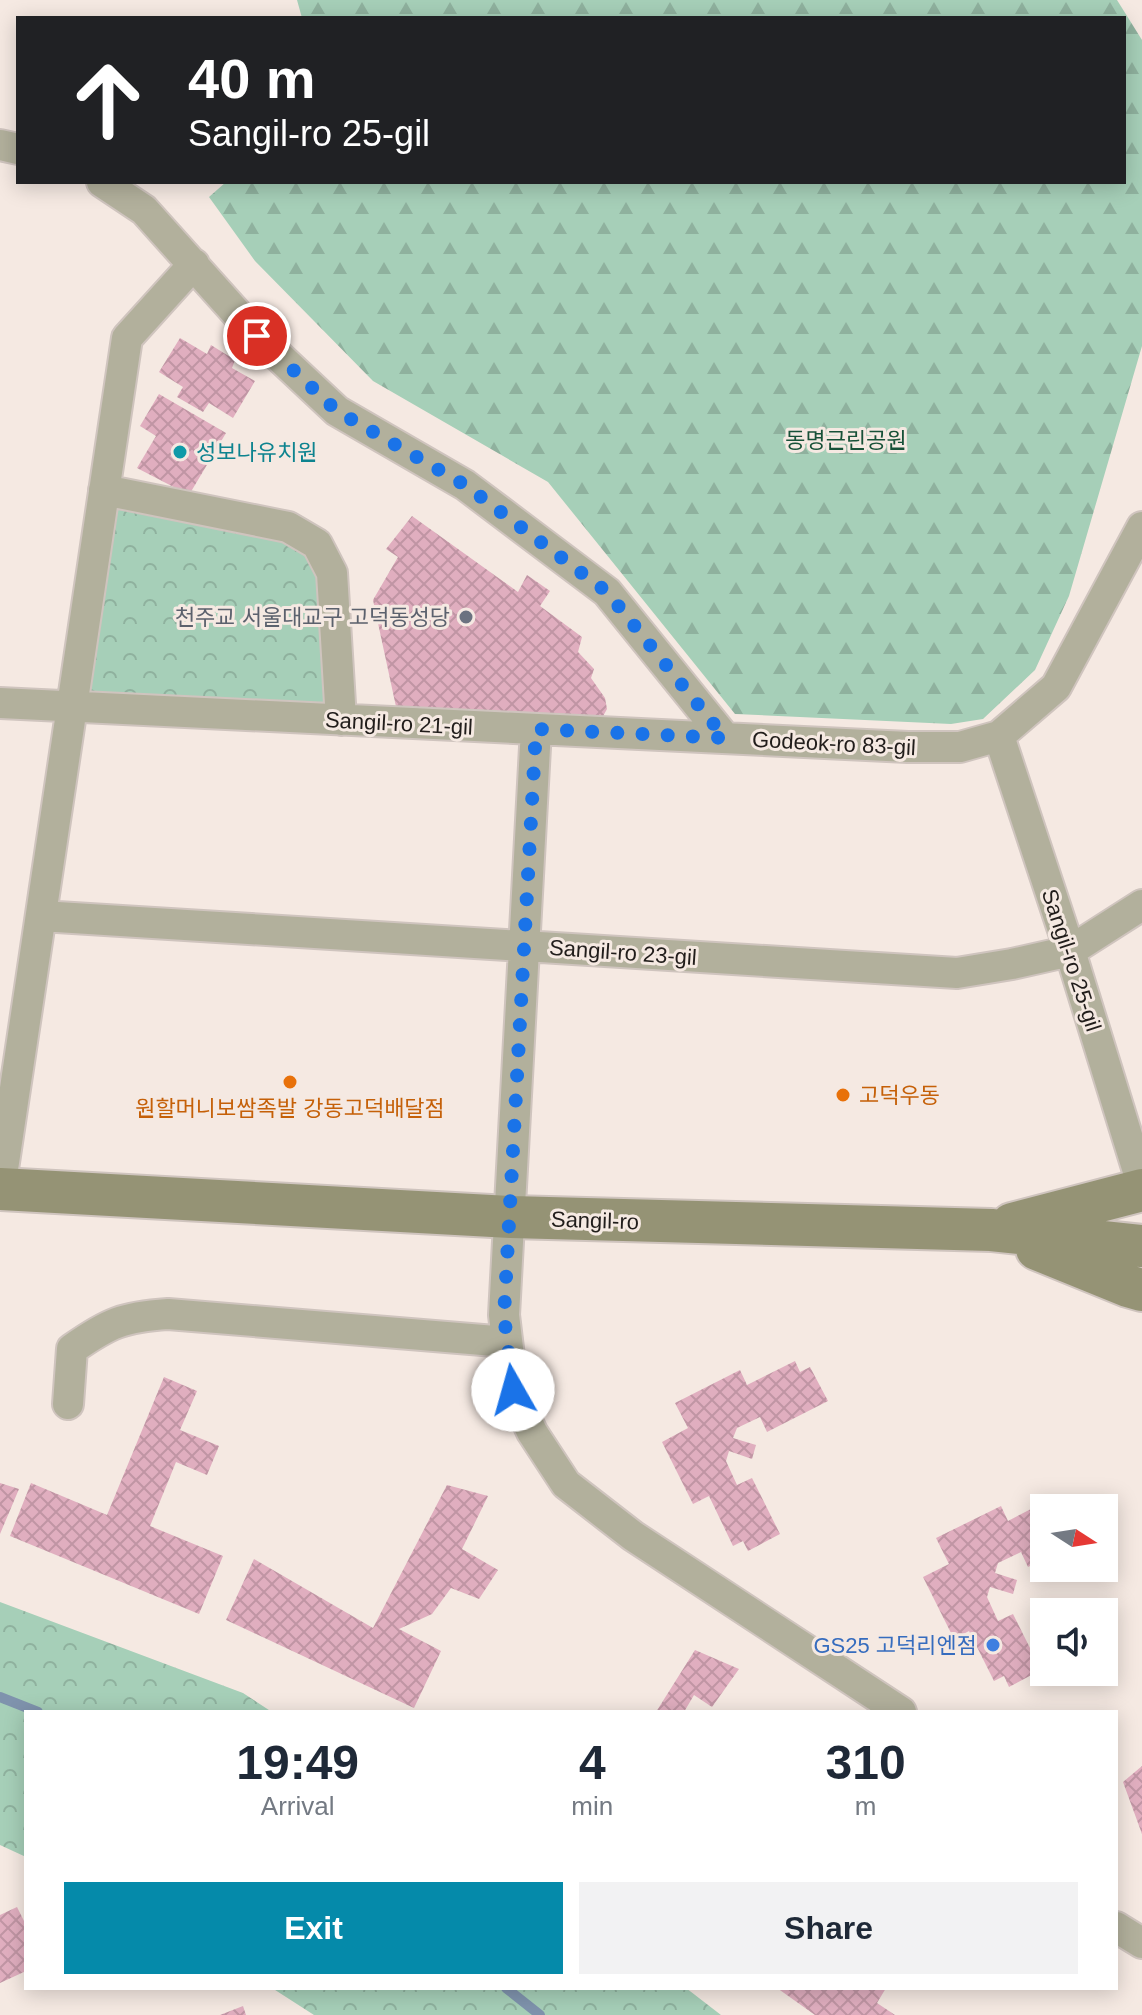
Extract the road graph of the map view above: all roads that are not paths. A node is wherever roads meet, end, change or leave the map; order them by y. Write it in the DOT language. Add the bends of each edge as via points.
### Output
graph roads {
  1 [pos="105,184"];
  2 [pos="194,264"];
  3 [pos="104,490"];
  4 [pos="1142,527"];
  5 [pos="0,703"];
  6 [pos="73,708"];
  7 [pos="341,720"];
  8 [pos="536,729"];
  9 [pos="999,736"];
  10 [pos="725,738"];
  11 [pos="1142,905"];
  12 [pos="41,916"];
  13 [pos="525,946"];
  14 [pos="1070,951"];
  15 [pos="1142,1187"];
  16 [pos="0,1189"];
  17 [pos="511,1217"];
  18 [pos="991,1230"];
  19 [pos="1142,1246"];
  20 [pos="1142,1290"];
  21 [pos="507,1342"];
  22 [pos="68,1404"];
  23 [pos="898,1710"];
  24 [pos="1118,1928"];
  25 [pos="1142,1943"];
  1 -- 2 [label="street, Godeok-ro 83-gil" via="144,210"];
  2 -- 3 [label="street" via="127,338"];
  2 -- 10 [label="street, Godeok-ro 83-gil" via="257,336 337,411 465,485 607,592"];
  3 -- 6 [label="street"];
  3 -- 7 [label="street" via="288,527 317,544 332,573"];
  4 -- 9 [label="street, Godeok-ro 83-gil" via="1056,687"];
  5 -- 6 [label="street, Sangil-ro 21-gil"];
  6 -- 7 [label="street, Sangil-ro 21-gil"];
  6 -- 12 [label="street"];
  7 -- 8 [label="street, Sangil-ro 21-gil"];
  8 -- 10 [label="street, Sangil-ro 21-gil"];
  8 -- 13 [label="street"];
  9 -- 10 [label="street, Godeok-ro 83-gil" via="960,747"];
  9 -- 14 [label="street, Sangil-ro 25-gil"];
  11 -- 14 [label="street, Sangil-ro 23-gil"];
  12 -- 13 [label="street, Sangil-ro 23-gil"];
  12 -- 16 [label="street"];
  13 -- 14 [label="street, Sangil-ro 23-gil" via="957,973"];
  13 -- 17 [label="street"];
  14 -- 15 [label="street, Sangil-ro 25-gil"];
  15 -- 18 [label="main road"];
  16 -- 17 [label="main road, Sangil-ro"];
  17 -- 18 [label="main road, Sangil-ro"];
  17 -- 21 [label="street"];
  18 -- 19 [label="main road, Sangil-ro"];
  18 -- 20 [label="main road"];
  21 -- 22 [label="street" via="168,1314 132,1317 104,1327 72,1349"];
  21 -- 23 [label="street" via="513,1390 532,1432 566,1484 633,1536"];
  24 -- 25 [label="street"];
}
